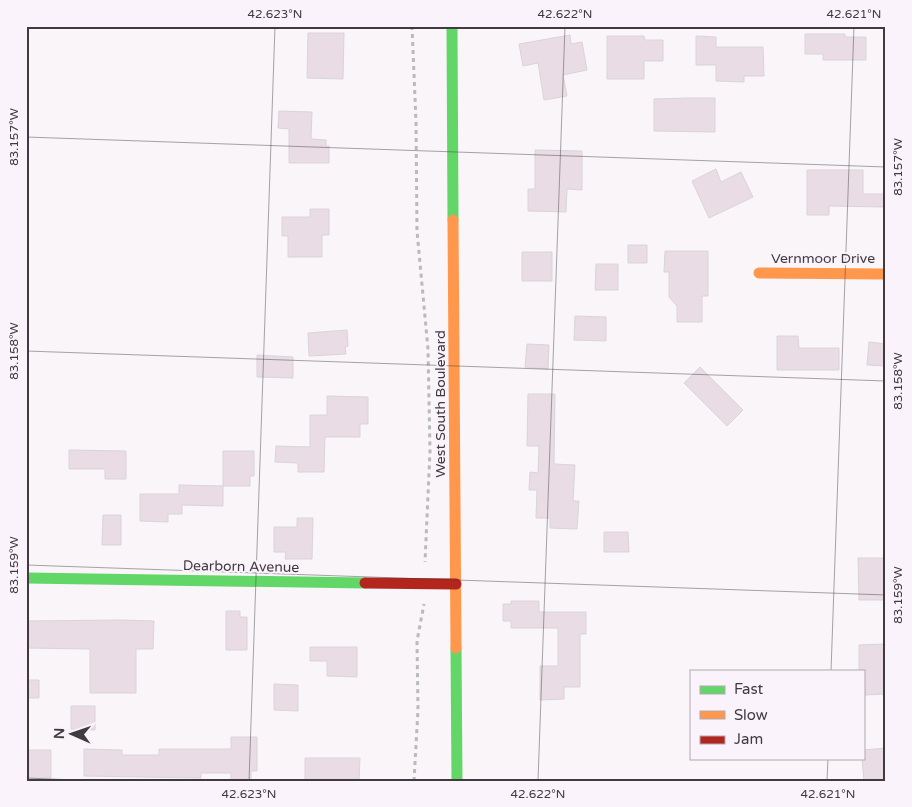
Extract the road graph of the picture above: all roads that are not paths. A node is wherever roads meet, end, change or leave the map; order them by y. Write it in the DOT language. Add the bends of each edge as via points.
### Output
graph roads {
  1 [pos="452,26"];
  2 [pos="759,273"];
  3 [pos="886,274"];
  4 [pos="26,578"];
  5 [pos="456,584"];
  6 [pos="457,781"];
  1 -- 5 [label="street, West South Boulevard"];
  2 -- 3 [label="street, Vernmoor Drive"];
  4 -- 5 [label="street, Dearborn Avenue"];
  5 -- 6 [label="street, West South Boulevard"];
}
